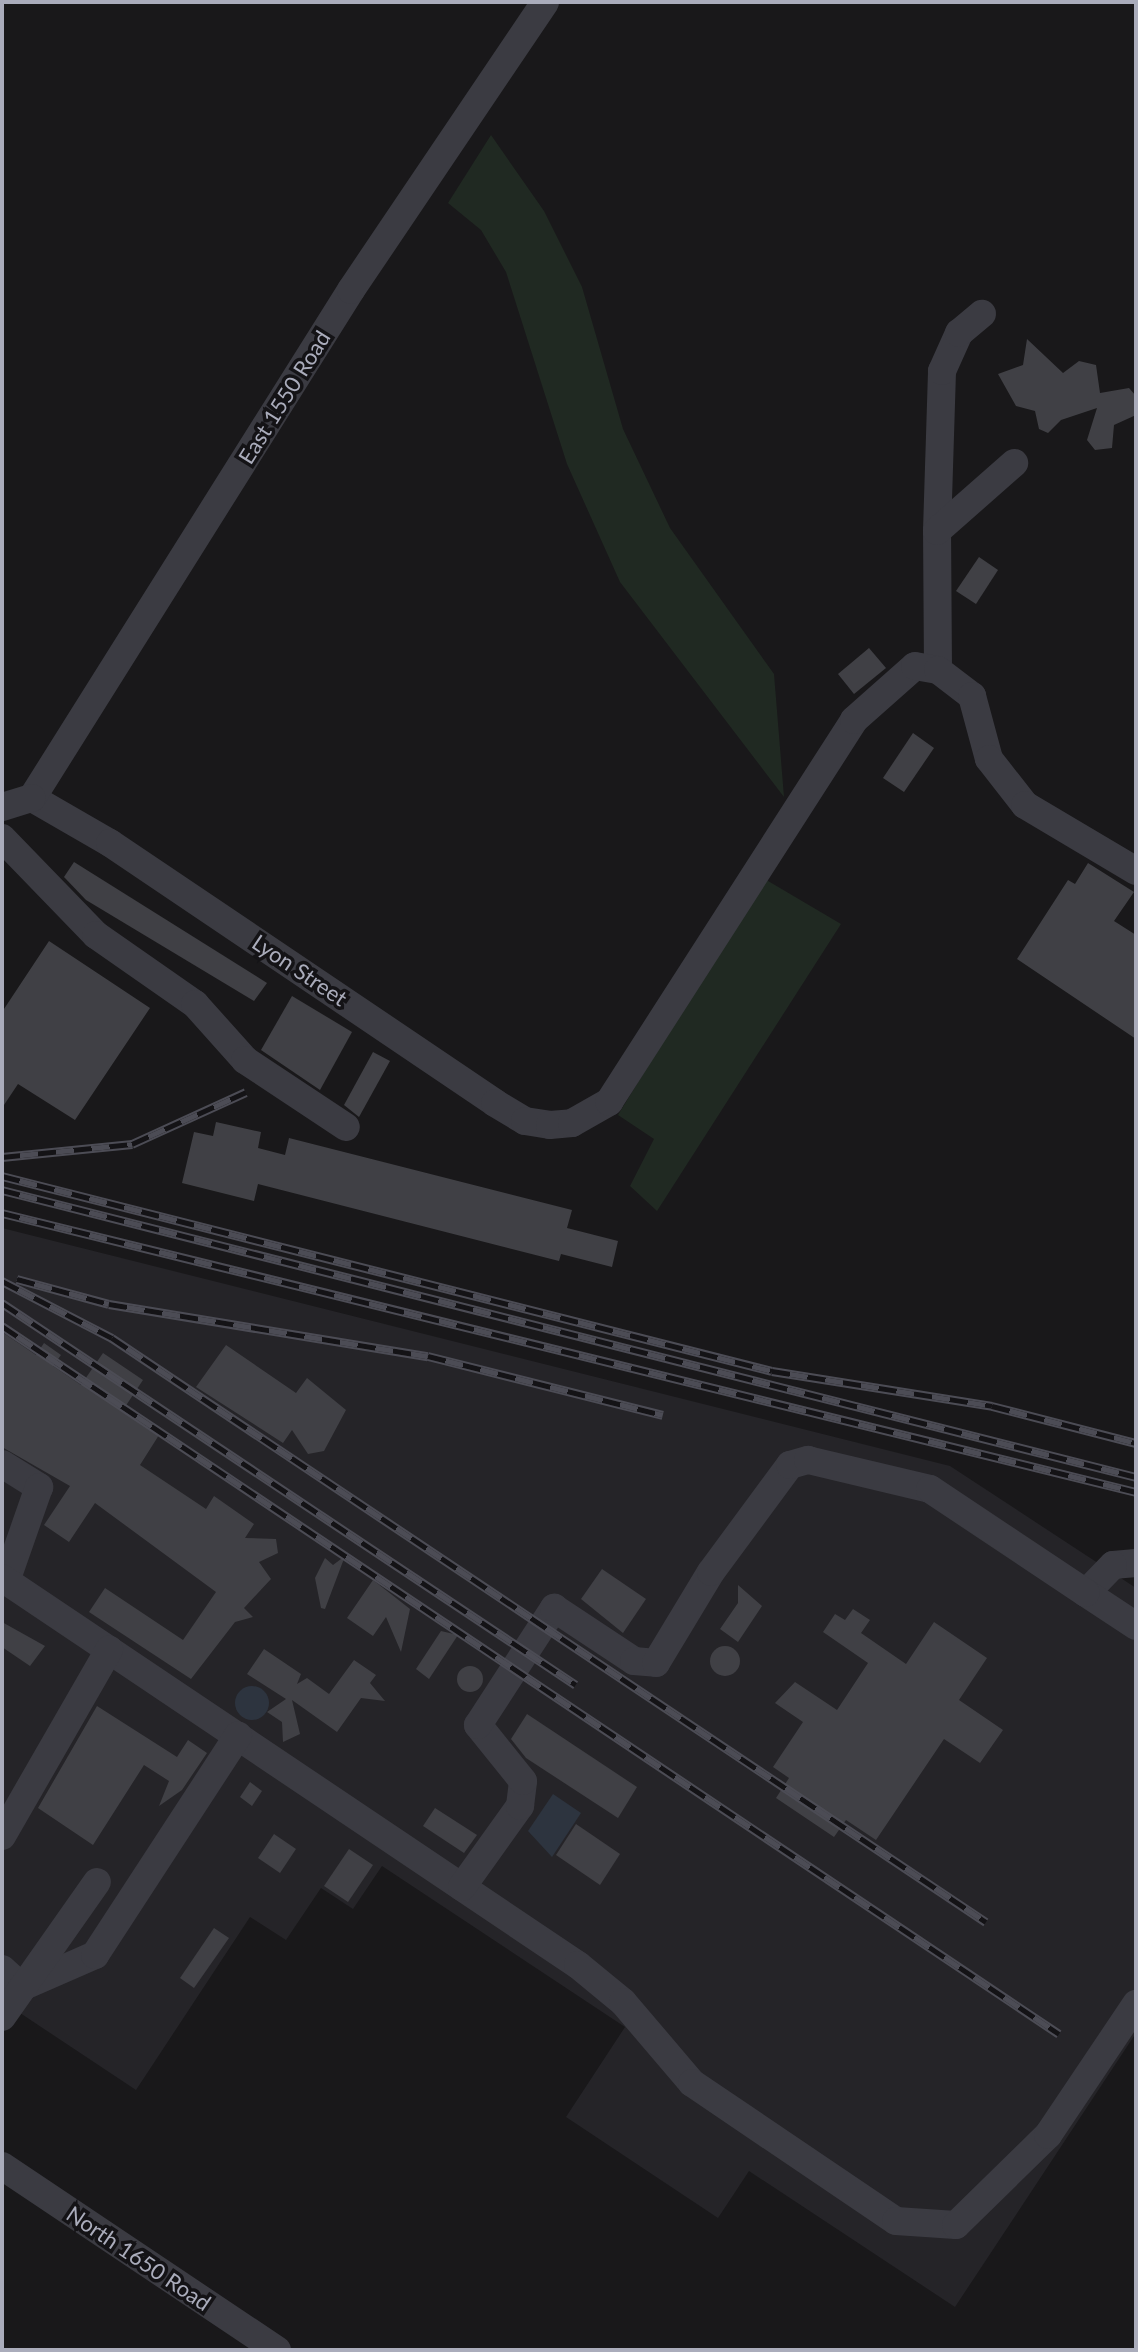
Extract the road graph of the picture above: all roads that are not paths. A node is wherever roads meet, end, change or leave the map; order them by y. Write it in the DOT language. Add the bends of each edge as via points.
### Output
graph roads {
  1 [pos="545,2"];
  2 [pos="982,314"];
  3 [pos="1014,463"];
  4 [pos="937,531"];
  5 [pos="938,670"];
  6 [pos="32,798"];
  7 [pos="2,807"];
  8 [pos="2,838"];
  9 [pos="1136,871"];
  10 [pos="346,1127"];
  11 [pos="2,1464"];
  12 [pos="1136,1563"];
  13 [pos="4,1580"];
  14 [pos="1086,1593"];
  15 [pos="1136,1626"];
  16 [pos="109,1650"];
  17 [pos="238,1736"];
  18 [pos="2,1836"];
  19 [pos="97,1882"];
  20 [pos="462,1887"];
  21 [pos="12,1978"];
  22 [pos="1136,2004"];
  23 [pos="2,2017"];
  24 [pos="2,2166"];
  25 [pos="277,2350"];
  1 -- 6 [label="street, East 1550 Road" via="351,290"];
  2 -- 4 [label="street" via="959,333 942,371"];
  3 -- 4 [label="street"];
  4 -- 5 [label="street"];
  5 -- 6 [label="street, Lyon Street" via="915,666 854,720 609,1102 572,1123 515,1115 110,843"];
  5 -- 9 [label="street" via="972,696 989,759 1025,805"];
  6 -- 7 [label="street"];
  8 -- 10 [label="street" via="96,935 195,1004 245,1060"];
  11 -- 13 [label="street" via="39,1487"];
  12 -- 14 [label="street" via="1113,1565"];
  13 -- 16 [label="street"];
  14 -- 15 [label="street"];
  14 -- 20 [label="street" via="930,1489 808,1460 790,1465 711,1572 656,1663 634,1661 554,1608 478,1725 523,1781 520,1806"];
  16 -- 17 [label="street"];
  16 -- 18 [label="street"];
  17 -- 20 [label="street"];
  17 -- 21 [label="street" via="95,1955"];
  19 -- 21 [label="street"];
  20 -- 22 [label="street" via="623,2002 692,2083 896,2221 920,2228 956,2225 1048,2135"];
  21 -- 23 [label="street"];
  24 -- 25 [label="street, North 1650 Road"];
}
